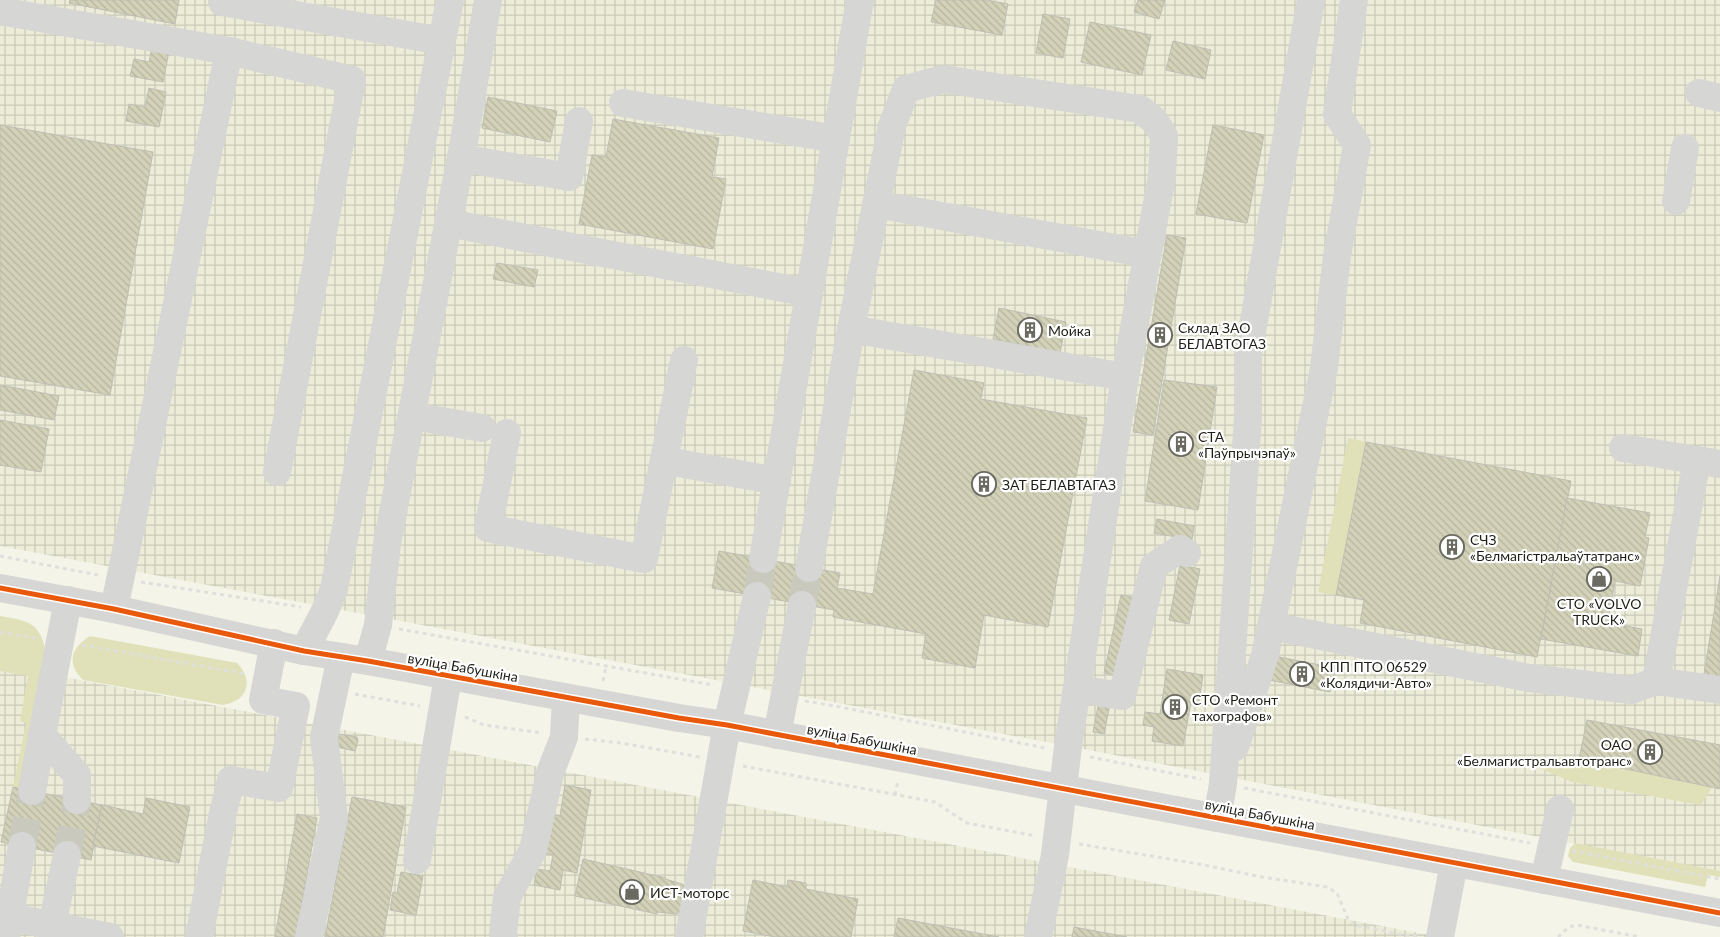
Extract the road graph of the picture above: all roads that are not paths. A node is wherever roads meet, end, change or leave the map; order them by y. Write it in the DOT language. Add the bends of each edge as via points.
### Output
graph roads {
  1 [pos="222,0"];
  2 [pos="450,0"];
  3 [pos="488,0"];
  4 [pos="860,0"];
  5 [pos="1311,0"];
  6 [pos="1354,0"];
  7 [pos="0,11"];
  8 [pos="442,41"];
  9 [pos="230,51"];
  10 [pos="623,103"];
  11 [pos="579,122"];
  12 [pos="836,139"];
  13 [pos="1685,148"];
  14 [pos="461,158"];
  15 [pos="1676,201"];
  16 [pos="876,204"];
  17 [pos="448,223"];
  18 [pos="1148,254"];
  19 [pos="809,293"];
  20 [pos="851,330"];
  21 [pos="684,360"];
  22 [pos="1125,377"];
  23 [pos="412,416"];
  24 [pos="1623,448"];
  25 [pos="1709,462"];
  26 [pos="678,463"];
  27 [pos="277,472"];
  28 [pos="776,481"];
  29 [pos="1186,553"];
  30 [pos="763,560"];
  31 [pos="808,568"];
  32 [pos="0,588"];
  33 [pos="757,596"];
  34 [pos="68,600"];
  35 [pos="802,605"];
  36 [pos="114,609"];
  37 [pos="1271,626"];
  38 [pos="274,644"];
  39 [pos="304,651"];
  40 [pos="342,657"];
  41 [pos="368,661"];
  42 [pos="448,677"];
  43 [pos="1656,681"];
  44 [pos="1077,689"];
  45 [pos="1720,690"];
  46 [pos="566,698"];
  47 [pos="727,725"];
  48 [pos="42,735"];
  49 [pos="777,735"];
  50 [pos="1223,784"];
  51 [pos="1062,788"];
  52 [pos="32,791"];
  53 [pos="77,800"];
  54 [pos="1560,808"];
  55 [pos="1217,818"];
  56 [pos="22,846"];
  57 [pos="67,855"];
  58 [pos="417,860"];
  59 [pos="1454,862"];
  60 [pos="1544,880"];
  61 [pos="1720,913"];
  62 [pos="52,926"];
  63 [pos="8,927"];
  64 [pos="110,937"];
  65 [pos="199,937"];
  66 [pos="309,937"];
  67 [pos="504,937"];
  68 [pos="689,937"];
  69 [pos="1038,937"];
  70 [pos="1440,937"];
  1 -- 8 [label="street"];
  2 -- 8 [label="street"];
  3 -- 14 [label="street"];
  4 -- 12 [label="street"];
  5 -- 50 [label="street" via="1248,354 1248,417"];
  6 -- 37 [label="street" via="1337,114 1356,145 1337,256 1324,368"];
  7 -- 9 [label="street"];
  8 -- 39 [label="street" via="334,589"];
  9 -- 27 [label="street" via="352,80"];
  9 -- 36 [label="street"];
  10 -- 12 [label="street"];
  11 -- 14 [label="street" via="569,177"];
  12 -- 19 [label="street"];
  13 -- 15 [label="street"];
  14 -- 17 [label="street"];
  16 -- 18 [label="street"];
  16 -- 18 [label="street" via="892,126 906,89 943,79 1140,109 1155,121 1164,136 1162,176"];
  16 -- 20 [label="street"];
  17 -- 19 [label="street"];
  17 -- 23 [label="street"];
  18 -- 22 [label="street"];
  19 -- 28 [label="street"];
  20 -- 22 [label="street"];
  20 -- 31 [label="street"];
  21 -- 23 [label="street" via="644,558 488,528 494,431"];
  22 -- 44 [label="street"];
  23 -- 41 [label="street" via="387,544 378,625"];
  24 -- 25 [label="street"];
  25 -- 43 [label="street"];
  26 -- 28 [label="street"];
  28 -- 30 [label="street"];
  29 -- 44 [label="street" via="1180,549 1154,566 1122,696"];
  32 -- 34 [label="street, вуліца Бабушкіна"];
  33 -- 47 [label="street"];
  34 -- 36 [label="street, вуліца Бабушкіна"];
  34 -- 48 [label="street"];
  35 -- 49 [label="street"];
  36 -- 38 [label="street, вуліца Бабушкіна"];
  37 -- 43 [label="street" via="1529,678 1632,690"];
  37 -- 50 [label="street" via="1265,655"];
  38 -- 39 [label="street, вуліца Бабушкіна"];
  38 -- 65 [label="street" via="263,700 296,706 279,788 231,780"];
  39 -- 40 [label="street, вуліца Бабушкіна"];
  40 -- 41 [label="street, вуліца Бабушкіна"];
  40 -- 66 [label="street" via="324,738 334,818"];
  41 -- 42 [label="street, вуліца Бабушкіна"];
  42 -- 46 [label="street, вуліца Бабушкіна"];
  42 -- 58 [label="street"];
  43 -- 45 [label="street"];
  44 -- 51 [label="street"];
  46 -- 47 [label="street, вуліца Бабушкіна"];
  46 -- 67 [label="street" via="564,737 550,773 533,850 507,897"];
  47 -- 49 [label="street, вуліца Бабушкіна"];
  47 -- 68 [label="street"];
  48 -- 52 [label="street"];
  48 -- 53 [label="street" via="76,775"];
  49 -- 51 [label="street, вуліца Бабушкіна"];
  50 -- 55 [label="street"];
  51 -- 55 [label="street, вуліца Бабушкіна"];
  51 -- 69 [label="street" via="1055,856"];
  54 -- 60 [label="street"];
  55 -- 59 [label="street, вуліца Бабушкіна"];
  56 -- 63 [label="street"];
  57 -- 62 [label="street"];
  59 -- 60 [label="street, вуліца Бабушкіна"];
  59 -- 70 [label="street"];
  60 -- 61 [label="street, вуліца Бабушкіна"];
  62 -- 63 [label="street"];
  62 -- 64 [label="street"];
}
